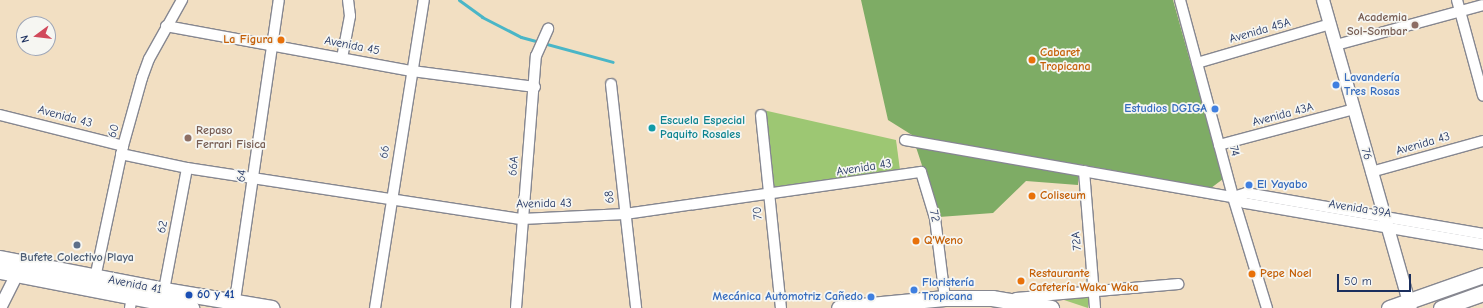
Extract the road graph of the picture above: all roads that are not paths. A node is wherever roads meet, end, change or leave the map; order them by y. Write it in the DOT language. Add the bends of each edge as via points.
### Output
graph roads {
  1 [pos="182,0"];
  2 [pos="279,0"];
  3 [pos="348,0"];
  4 [pos="424,0"];
  5 [pos="1180,0"];
  6 [pos="1323,0"];
  7 [pos="1457,0"];
  8 [pos="1483,5"];
  9 [pos="1460,11"];
  10 [pos="1330,24"];
  11 [pos="166,26"];
  12 [pos="548,29"];
  13 [pos="272,44"];
  14 [pos="1336,45"];
  15 [pos="342,58"];
  16 [pos="1197,63"];
  17 [pos="412,71"];
  18 [pos="611,84"];
  19 [pos="534,87"];
  20 [pos="1483,96"];
  21 [pos="1354,109"];
  22 [pos="0,115"];
  23 [pos="761,115"];
  24 [pos="905,140"];
  25 [pos="1483,141"];
  26 [pos="1219,145"];
  27 [pos="122,150"];
  28 [pos="188,168"];
  29 [pos="1084,171"];
  30 [pos="921,172"];
  31 [pos="1371,172"];
  32 [pos="255,178"];
  33 [pos="769,195"];
  34 [pos="1233,197"];
  35 [pos="390,199"];
  36 [pos="624,214"];
  37 [pos="522,220"];
  38 [pos="1385,221"];
  39 [pos="1483,234"];
  40 [pos="1483,244"];
  41 [pos="0,258"];
  42 [pos="20,269"];
  43 [pos="0,271"];
  44 [pos="1483,275"];
  45 [pos="95,278"];
  46 [pos="1178,284"];
  47 [pos="164,290"];
  48 [pos="1094,290"];
  49 [pos="1483,293"];
  50 [pos="1005,300"];
  51 [pos="131,302"];
  52 [pos="945,303"];
  53 [pos="1410,304"];
  54 [pos="234,305"];
  55 [pos="0,308"];
  56 [pos="191,308"];
  57 [pos="272,308"];
  58 [pos="375,308"];
  59 [pos="516,308"];
  60 [pos="636,308"];
  61 [pos="781,308"];
  62 [pos="839,308"];
  63 [pos="1051,308"];
  64 [pos="1096,308"];
  65 [pos="1267,308"];
  66 [pos="1389,308"];
  67 [pos="1441,308"];
  1 -- 11 [label="street, 60"];
  2 -- 13 [label="street, 64"];
  3 -- 15 [label="street" via="350,16"];
  4 -- 17 [label="street, 66"];
  5 -- 16 [label="street, 74"];
  6 -- 10 [label="street, 76"];
  7 -- 9 [label="street"];
  8 -- 9 [label="street"];
  9 -- 14 [label="street"];
  9 -- 20 [label="street"];
  10 -- 14 [label="street, 76"];
  10 -- 16 [label="street, Avenida 45A"];
  11 -- 13 [label="street, Avenida 45"];
  11 -- 27 [label="street, 60" via="142,78"];
  12 -- 19 [label="street, 66A" via="536,56"];
  13 -- 15 [label="street, Avenida 45"];
  13 -- 32 [label="street, 64"];
  14 -- 21 [label="street, 76"];
  15 -- 17 [label="street, Avenida 45"];
  16 -- 26 [label="street, 74"];
  17 -- 19 [label="street, Avenida 45"];
  17 -- 35 [label="street, 66"];
  18 -- 36 [label="street, 68"];
  19 -- 37 [label="street, 66A"];
  21 -- 26 [label="street, Avenida 43A"];
  21 -- 31 [label="street, 76"];
  22 -- 27 [label="street, Avenida 43"];
  23 -- 33 [label="street, 70"];
  24 -- 29 [label="street, Avenida 39A"];
  25 -- 31 [label="street, Avenida 43"];
  26 -- 34 [label="street, 74"];
  27 -- 28 [label="street, Avenida 43"];
  27 -- 45 [label="street, 60"];
  28 -- 32 [label="street, Avenida 43"];
  28 -- 47 [label="street, 62"];
  29 -- 34 [label="street, Avenida 39A"];
  29 -- 48 [label="street, 72A"];
  30 -- 33 [label="street, Avenida 43"];
  30 -- 52 [label="street, 72" via="935,218"];
  31 -- 38 [label="street, 76"];
  32 -- 35 [label="street, Avenida 43"];
  32 -- 54 [label="street, 64"];
  33 -- 36 [label="street, Avenida 43"];
  33 -- 61 [label="street, 70"];
  34 -- 38 [label="street, Avenida 39A" via="1246,193"];
  34 -- 65 [label="street, 74"];
  35 -- 37 [label="street, Avenida 43"];
  35 -- 58 [label="street, 66"];
  36 -- 37 [label="street, Avenida 43"];
  36 -- 60 [label="street, 68"];
  37 -- 59 [label="street, 66A"];
  38 -- 39 [label="street, Avenida 39A"];
  38 -- 40 [label="street, Avenida 39A"];
  38 -- 53 [label="street, 76"];
  41 -- 42 [label="main road, Avenida 41"];
  42 -- 43 [label="main road, Avenida 41"];
  42 -- 45 [label="main road, Avenida 41"];
  42 -- 51 [label="main road, Avenida 41"];
  42 -- 55 [label="street"];
  44 -- 53 [label="main road"];
  45 -- 47 [label="main road, Avenida 41"];
  46 -- 48 [label="street"];
  47 -- 54 [label="main road, Avenida 41"];
  48 -- 50 [label="street"];
  48 -- 64 [label="street, 72A"];
  49 -- 67 [label="main road"];
  50 -- 52 [label="main road"];
  50 -- 63 [label="main road"];
  51 -- 56 [label="main road, Avenida 41"];
  52 -- 62 [label="main road"];
  53 -- 66 [label="main road"];
  54 -- 57 [label="main road, Avenida 41"];
}
